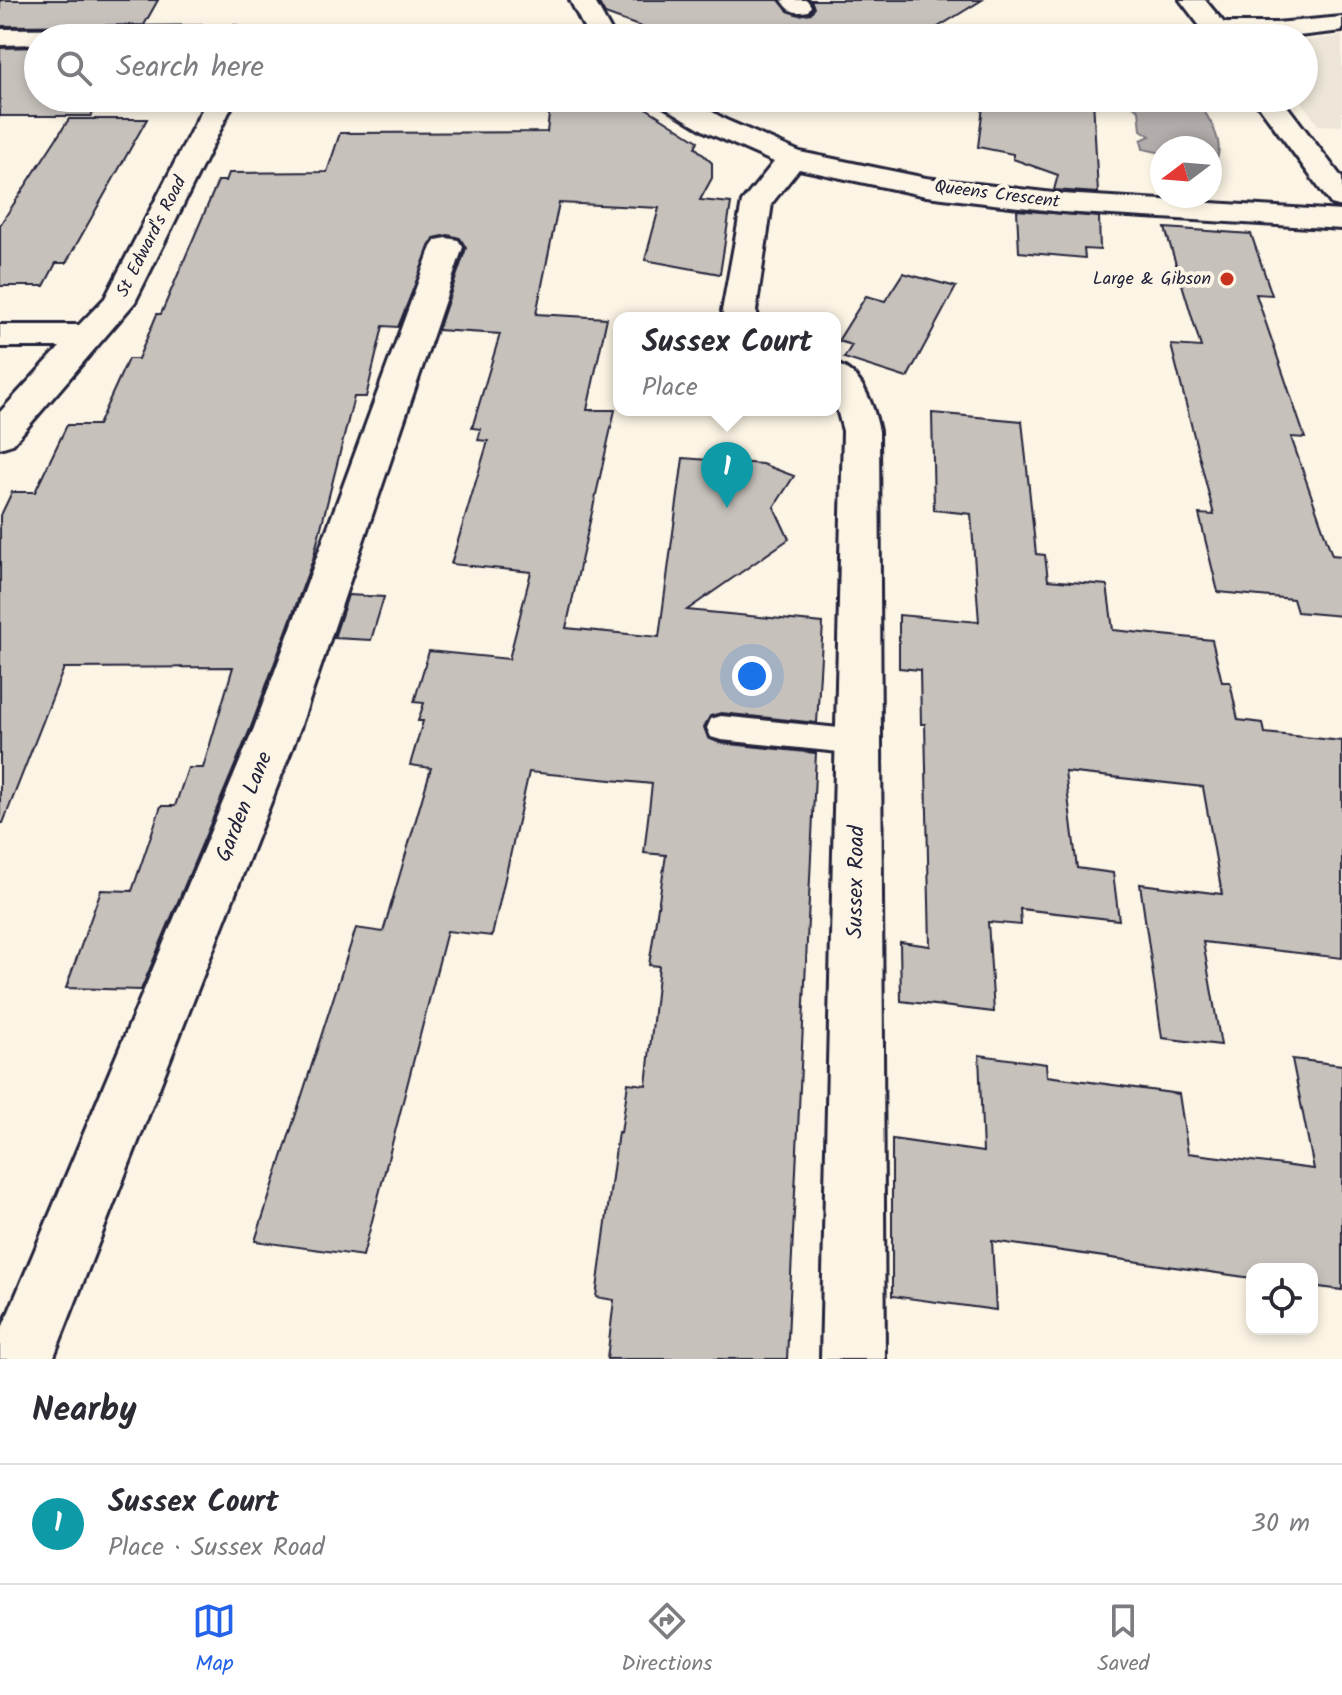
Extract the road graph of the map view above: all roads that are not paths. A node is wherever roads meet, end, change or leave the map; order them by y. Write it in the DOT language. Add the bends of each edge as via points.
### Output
graph roads {
  1 [pos="582,0"];
  2 [pos="1192,0"];
  3 [pos="153,12"];
  4 [pos="146,24"];
  5 [pos="595,24"];
  6 [pos="1211,24"];
  7 [pos="1342,24"];
  8 [pos="1318,27"];
  9 [pos="0,37"];
  10 [pos="24,37"];
  11 [pos="215,112"];
  12 [pos="693,112"];
  13 [pos="1278,112"];
  14 [pos="792,159"];
  15 [pos="1342,198"];
  16 [pos="1342,220"];
  17 [pos="447,247"];
  18 [pos="739,312"];
  19 [pos="0,336"];
  20 [pos="89,336"];
  21 [pos="845,390"];
  22 [pos="0,435"];
  23 [pos="721,728"];
  24 [pos="859,742"];
  25 [pos="21,1359"];
  26 [pos="853,1359"];
  1 -- 5 [label="street"];
  2 -- 6 [label="street"];
  3 -- 4 [label="street"];
  7 -- 8 [label="street"];
  9 -- 10 [label="street"];
  11 -- 20 [label="street, St Edward's Road" via="126,291"];
  12 -- 14 [label="street, Queens Crescent"];
  13 -- 15 [label="street"];
  14 -- 16 [label="street, Queens Crescent" via="982,195"];
  14 -- 18 [label="street" via="757,202"];
  17 -- 25 [label="street, Garden Lane" via="277,728"];
  19 -- 20 [label="street"];
  20 -- 22 [label="street, St Edward's Road"];
  21 -- 24 [label="street, Sussex Road" via="861,431"];
  23 -- 24 [label="lane"];
  24 -- 26 [label="street, Sussex Road"];
}
